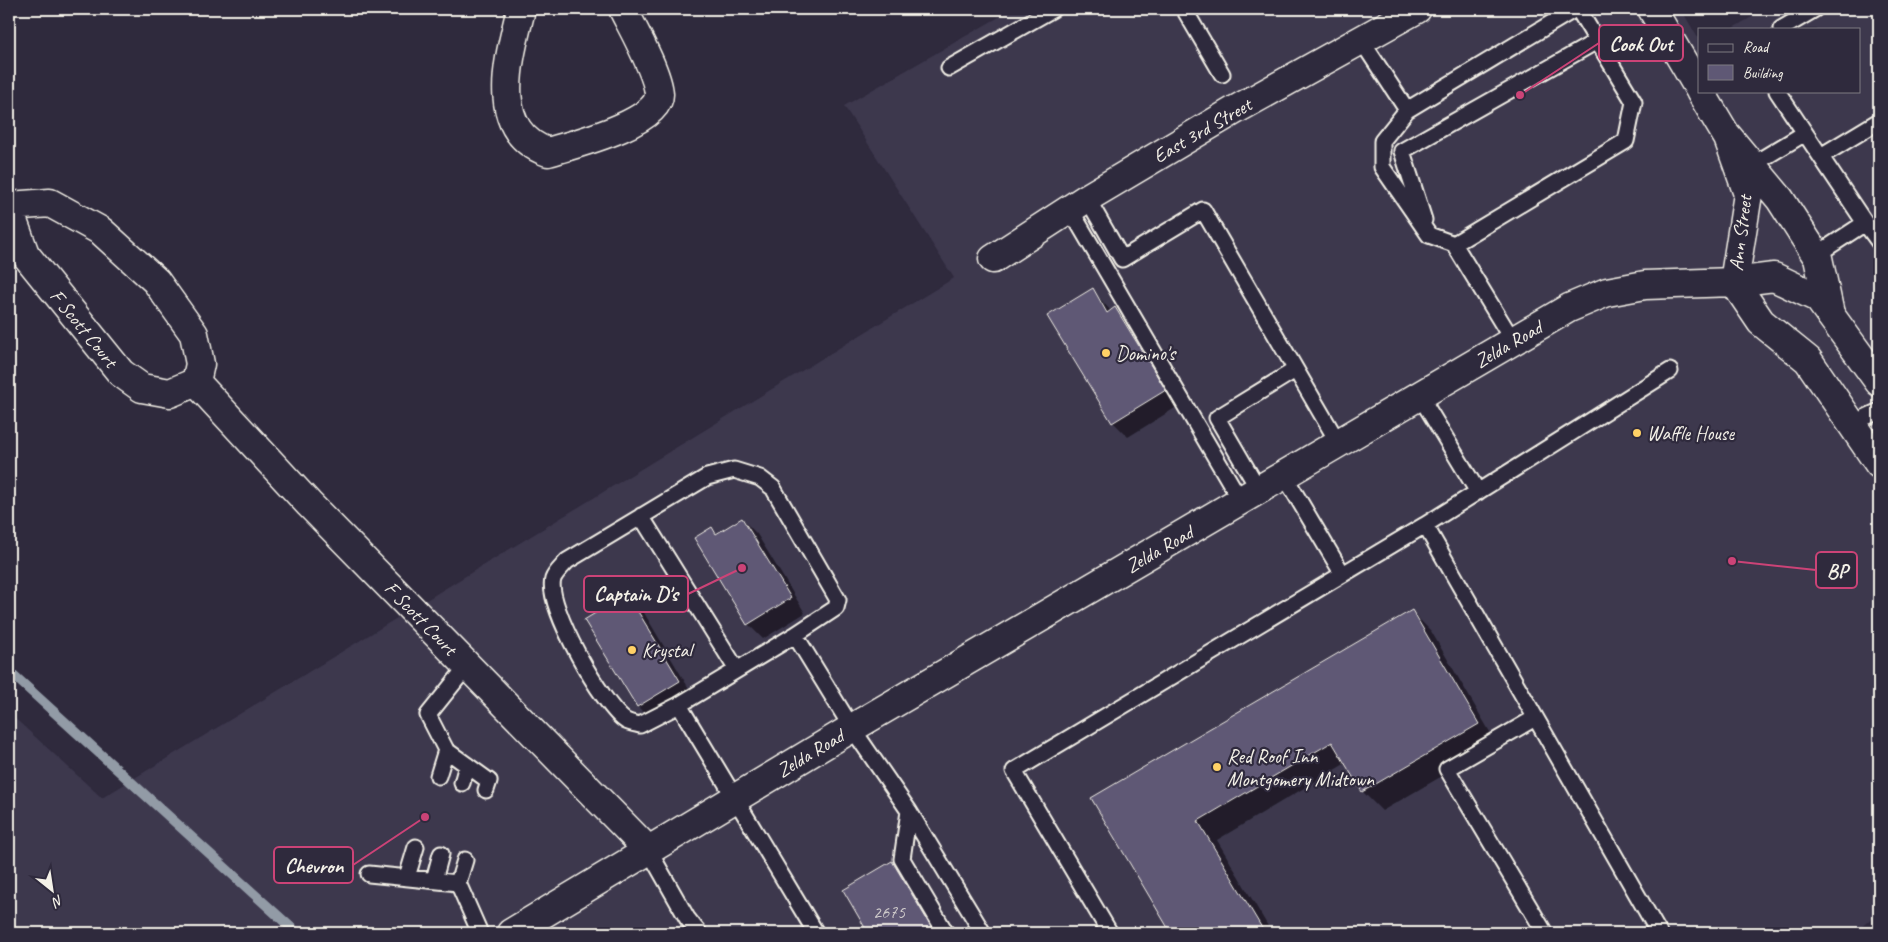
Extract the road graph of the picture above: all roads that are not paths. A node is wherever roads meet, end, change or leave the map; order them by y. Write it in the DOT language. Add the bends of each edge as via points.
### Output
graph roads {
  1 [pos="521,9"];
  2 [pos="623,9"];
  3 [pos="1053,9"];
  4 [pos="1184,9"];
  5 [pos="1415,9"];
  6 [pos="1577,9"];
  7 [pos="1652,9"];
  8 [pos="1815,9"];
  9 [pos="1783,28"];
  10 [pos="1361,40"];
  11 [pos="1597,41"];
  12 [pos="949,68"];
  13 [pos="1222,74"];
  14 [pos="1698,86"];
  15 [pos="1701,92"];
  16 [pos="1779,92"];
  17 [pos="1407,110"];
  18 [pos="1879,121"];
  19 [pos="1725,133"];
  20 [pos="1805,133"];
  21 [pos="1821,156"];
  22 [pos="1752,165"];
  23 [pos="1078,204"];
  24 [pos="9,206"];
  25 [pos="9,210"];
  26 [pos="1865,223"];
  27 [pos="1429,234"];
  28 [pos="1879,242"];
  29 [pos="1454,244"];
  30 [pos="1816,256"];
  31 [pos="993,259"];
  32 [pos="1734,282"];
  33 [pos="1830,314"];
  34 [pos="1513,341"];
  35 [pos="1295,370"];
  36 [pos="1876,370"];
  37 [pos="1670,371"];
  38 [pos="196,382"];
  39 [pos="1420,396"];
  40 [pos="1879,411"];
  41 [pos="1851,424"];
  42 [pos="1339,444"];
  43 [pos="1879,464"];
  44 [pos="1284,475"];
  45 [pos="1478,492"];
  46 [pos="1250,496"];
  47 [pos="642,516"];
  48 [pos="1425,525"];
  49 [pos="1342,573"];
  50 [pos="795,635"];
  51 [pos="468,665"];
  52 [pos="737,670"];
  53 [pos="678,705"];
  54 [pos="1535,718"];
  55 [pos="852,728"];
  56 [pos="446,750"];
  57 [pos="467,764"];
  58 [pos="438,776"];
  59 [pos="462,782"];
  60 [pos="486,790"];
  61 [pos="736,797"];
  62 [pos="909,811"];
  63 [pos="416,847"];
  64 [pos="649,851"];
  65 [pos="441,854"];
  66 [pos="465,860"];
  67 [pos="369,874"];
  68 [pos="407,877"];
  69 [pos="434,880"];
  70 [pos="458,883"];
  71 [pos="527,929"];
  72 [pos="480,933"];
  73 [pos="699,933"];
  74 [pos="816,933"];
  75 [pos="946,933"];
  76 [pos="983,933"];
  77 [pos="1110,933"];
  78 [pos="1546,933"];
  79 [pos="1659,933"];
  1 -- 2 [label="street" via="507,68 507,95 515,126 527,142 548,152 643,118 658,104 656,80"];
  3 -- 12 [label="lane"];
  4 -- 13 [label="lane"];
  5 -- 10 [label="street, East 3rd Street"];
  6 -- 11 [label="lane"];
  6 -- 17 [label="lane"];
  7 -- 14 [label="street, Ann Street"];
  8 -- 9 [label="lane"];
  10 -- 17 [label="lane"];
  10 -- 23 [label="street, East 3rd Street" via="1235,110"];
  11 -- 27 [label="lane" via="1402,151"];
  11 -- 29 [label="lane" via="1634,102 1626,141"];
  15 -- 19 [label="street, Ann Street"];
  16 -- 20 [label="lane"];
  17 -- 27 [label="lane" via="1382,141 1382,167"];
  18 -- 21 [label="lane"];
  19 -- 22 [label="street, Ann Street"];
  19 -- 32 [label="street, Ann Street" via="1748,194"];
  20 -- 21 [label="lane"];
  20 -- 22 [label="lane"];
  21 -- 26 [label="lane"];
  22 -- 30 [label="street, Ann Street" via="1780,199"];
  23 -- 31 [label="street, East 3rd Street"];
  23 -- 35 [label="lane" via="1122,259 1203,210"];
  23 -- 46 [label="lane"];
  24 -- 38 [label="street" via="50,203 101,231 156,282 194,334 200,364"];
  25 -- 38 [label="street, F Scott Court" via="25,254 121,373 142,388 170,393"];
  26 -- 28 [label="lane"];
  26 -- 30 [label="lane"];
  27 -- 29 [label="lane"];
  29 -- 34 [label="lane"];
  30 -- 33 [label="street, Ann Street"];
  32 -- 33 [label="street, Zelda Road" via="1774,277 1818,298"];
  32 -- 34 [label="street, Zelda Road" via="1644,285 1607,292 1570,308"];
  32 -- 41 [label="street, Ann Street" via="1761,322 1808,360"];
  33 -- 36 [label="street, Ann Street"];
  34 -- 39 [label="street, Zelda Road"];
  35 -- 42 [label="lane"];
  35 -- 46 [label="lane" via="1217,418"];
  37 -- 45 [label="lane"];
  38 -- 51 [label="street, F Scott Court"];
  39 -- 42 [label="street, Zelda Road"];
  39 -- 45 [label="lane"];
  40 -- 41 [label="lane"];
  41 -- 43 [label="street, Ann Street"];
  42 -- 44 [label="street, Zelda Road"];
  44 -- 46 [label="street, Zelda Road"];
  44 -- 49 [label="lane"];
  45 -- 48 [label="lane"];
  46 -- 55 [label="street, Zelda Road"];
  47 -- 50 [label="lane" via="707,477 734,470 760,478 773,488 838,600 836,608"];
  47 -- 52 [label="lane"];
  47 -- 53 [label="lane" via="567,560 553,579 554,603 592,678 614,710 626,721 640,725"];
  48 -- 49 [label="lane"];
  48 -- 54 [label="lane"];
  49 -- 77 [label="lane" via="1014,771"];
  50 -- 52 [label="lane"];
  50 -- 55 [label="lane"];
  51 -- 56 [label="lane" via="428,715"];
  51 -- 64 [label="street, F Scott Court"];
  52 -- 53 [label="lane"];
  53 -- 61 [label="lane"];
  54 -- 78 [label="lane" via="1447,769"];
  54 -- 79 [label="lane"];
  55 -- 61 [label="street, Zelda Road"];
  55 -- 62 [label="lane"];
  56 -- 57 [label="lane"];
  56 -- 58 [label="lane"];
  57 -- 59 [label="lane"];
  57 -- 60 [label="lane" via="489,781"];
  61 -- 64 [label="street, Zelda Road"];
  61 -- 74 [label="lane"];
  62 -- 75 [label="lane" via="902,859"];
  62 -- 76 [label="lane"];
  63 -- 68 [label="lane"];
  64 -- 71 [label="street, Zelda Road"];
  64 -- 73 [label="lane"];
  65 -- 69 [label="lane"];
  66 -- 70 [label="lane"];
  67 -- 68 [label="lane"];
  68 -- 69 [label="lane"];
  69 -- 70 [label="lane"];
  70 -- 72 [label="lane"];
}
